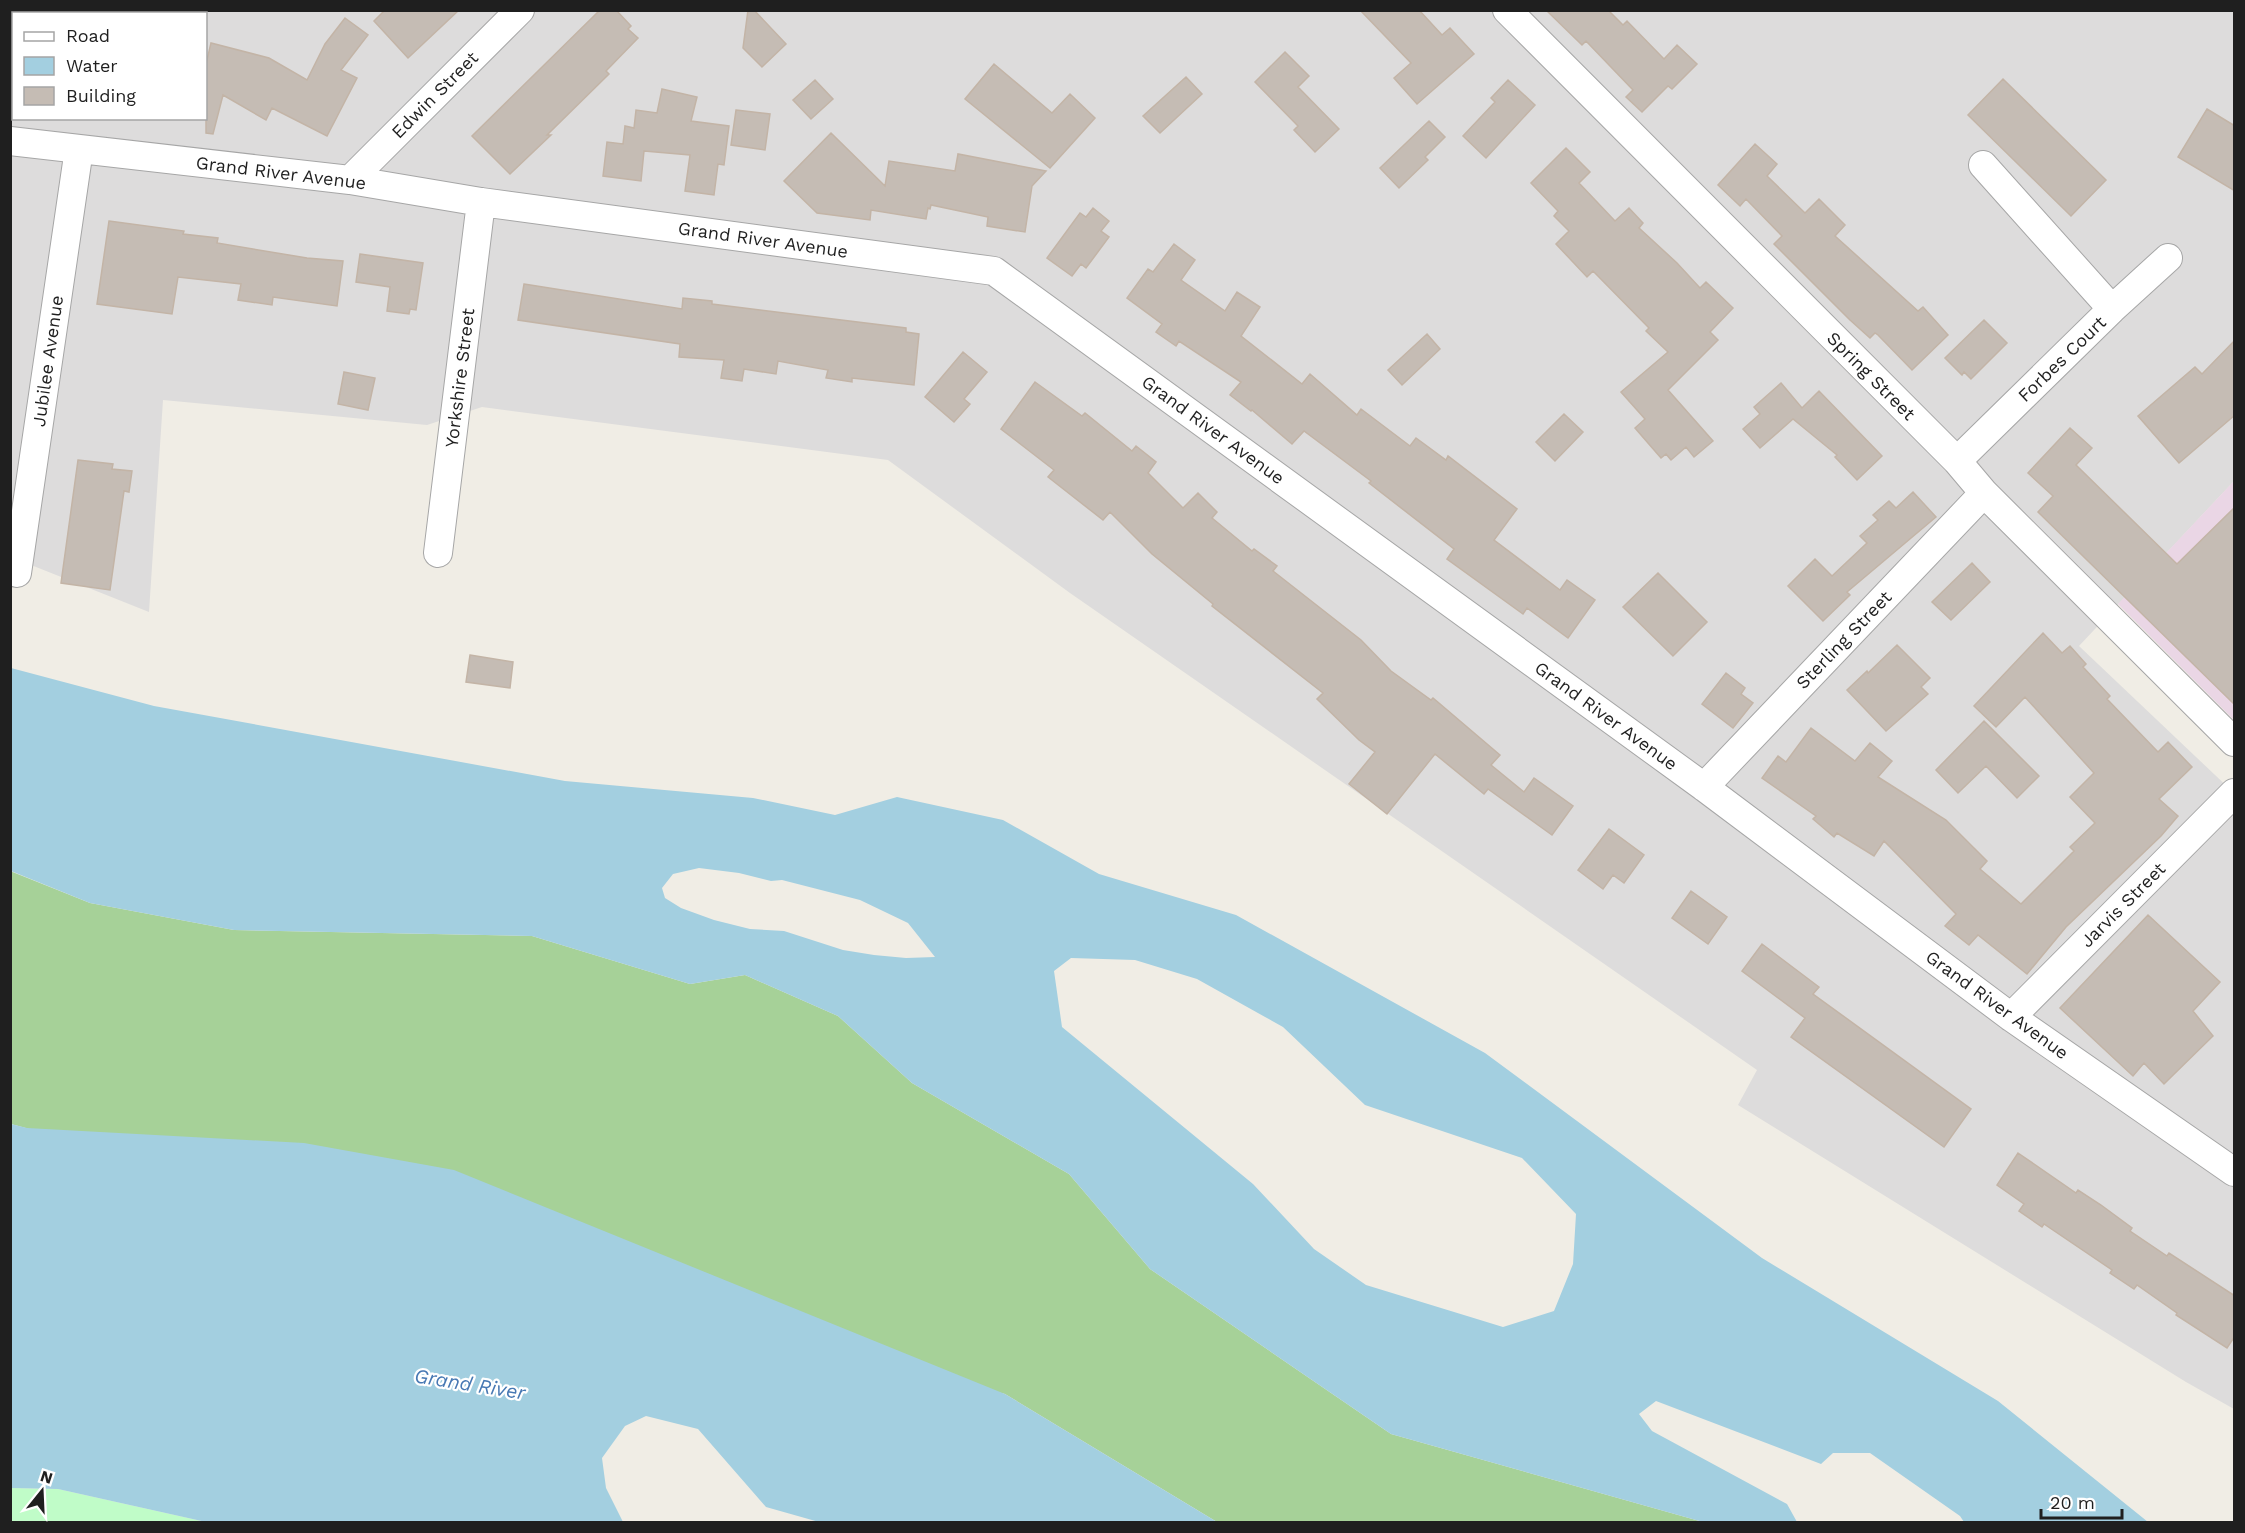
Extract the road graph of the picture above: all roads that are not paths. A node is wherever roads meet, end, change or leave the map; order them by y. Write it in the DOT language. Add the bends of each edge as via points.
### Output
graph roads {
  1 [pos="520,10"];
  2 [pos="1507,10"];
  3 [pos="10,141"];
  4 [pos="79,149"];
  5 [pos="1983,165"];
  6 [pos="350,180"];
  7 [pos="482,202"];
  8 [pos="2168,258"];
  9 [pos="2112,309"];
  10 [pos="1957,461"];
  11 [pos="1984,494"];
  12 [pos="438,554"];
  13 [pos="17,573"];
  14 [pos="2235,742"];
  15 [pos="1704,787"];
  16 [pos="2235,793"];
  17 [pos="2011,1017"];
  18 [pos="2235,1172"];
  1 -- 6 [label="street, Edwin Street"];
  2 -- 10 [label="street, Spring Street"];
  3 -- 4 [label="street, Grand River Avenue"];
  4 -- 6 [label="street, Grand River Avenue"];
  4 -- 13 [label="street, Jubilee Avenue"];
  5 -- 9 [label="street"];
  6 -- 7 [label="street, Grand River Avenue"];
  7 -- 12 [label="street, Yorkshire Street"];
  7 -- 15 [label="street, Grand River Avenue" via="994,271"];
  8 -- 9 [label="street, Forbes Court"];
  9 -- 10 [label="street, Forbes Court"];
  10 -- 11 [label="street, Spring Street"];
  11 -- 14 [label="street, Spring Street"];
  11 -- 15 [label="street, Sterling Street"];
  15 -- 17 [label="street, Grand River Avenue"];
  16 -- 17 [label="street, Jarvis Street"];
  17 -- 18 [label="street, Grand River Avenue"];
}
